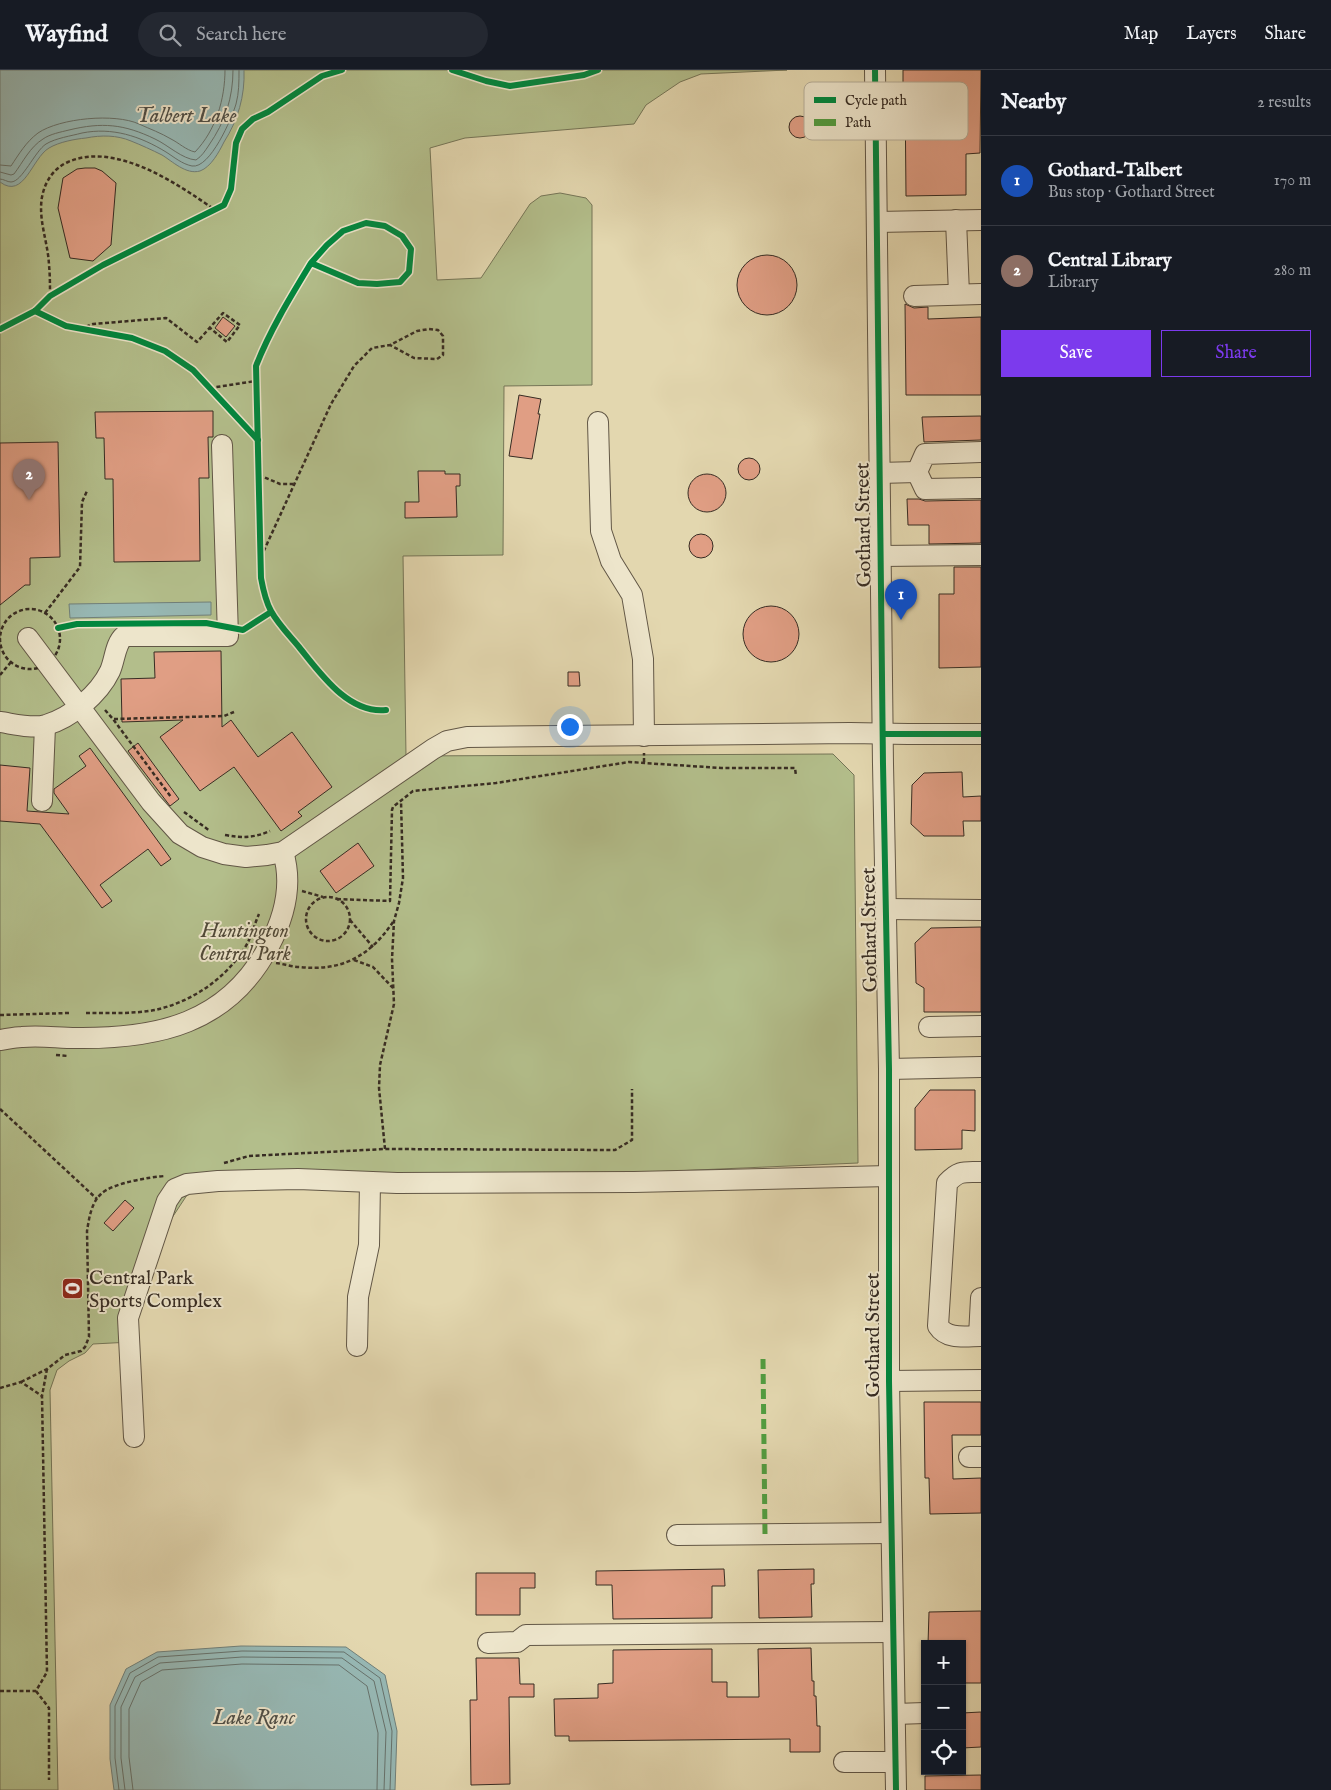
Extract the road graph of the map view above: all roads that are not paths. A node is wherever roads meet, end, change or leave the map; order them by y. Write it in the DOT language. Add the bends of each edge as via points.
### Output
graph roads {
  1 [pos="876,140"];
  2 [pos="956,220"];
  3 [pos="981,220"];
  4 [pos="877,222"];
  5 [pos="959,294"];
  6 [pos="981,294"];
  7 [pos="914,296"];
  8 [pos="598,422"];
  9 [pos="222,445"];
  10 [pos="981,452"];
  11 [pos="917,472"];
  12 [pos="880,473"];
  13 [pos="981,488"];
  14 [pos="981,555"];
  15 [pos="880,556"];
  16 [pos="28,638"];
  17 [pos="79,707"];
  18 [pos="0,722"];
  19 [pos="45,726"];
  20 [pos="883,734"];
  21 [pos="981,734"];
  22 [pos="644,744"];
  23 [pos="42,802"];
  24 [pos="283,852"];
  25 [pos="886,909"];
  26 [pos="981,910"];
  27 [pos="981,1026"];
  28 [pos="929,1027"];
  29 [pos="0,1040"];
  30 [pos="981,1067"];
  31 [pos="889,1069"];
  32 [pos="981,1172"];
  33 [pos="888,1176"];
  34 [pos="370,1182"];
  35 [pos="981,1298"];
  36 [pos="980,1336"];
  37 [pos="357,1346"];
  38 [pos="981,1380"];
  39 [pos="889,1381"];
  40 [pos="134,1438"];
  41 [pos="891,1532"];
  42 [pos="677,1535"];
  43 [pos="893,1632"];
  44 [pos="488,1643"];
  45 [pos="921,1713"];
  46 [pos="895,1714"];
  47 [pos="844,1762"];
  48 [pos="896,1762"];
  49 [pos="896,1790"];
  1 -- 4 [label="street, Gothard Street"];
  2 -- 3 [label="street"];
  2 -- 4 [label="street"];
  2 -- 5 [label="street"];
  4 -- 12 [label="street, Gothard Street"];
  5 -- 6 [label="street"];
  5 -- 7 [label="street"];
  8 -- 22 [label="street" via="601,531 611,561 632,595 643,659"];
  9 -- 17 [label="street" via="228,636 124,636 119,641 104,682"];
  10 -- 11 [label="street" via="925,454"];
  11 -- 12 [label="street"];
  11 -- 13 [label="street" via="924,489"];
  12 -- 15 [label="street, Gothard Street"];
  14 -- 15 [label="street"];
  15 -- 20 [label="street, Gothard Street"];
  16 -- 17 [label="street"];
  17 -- 19 [label="street"];
  17 -- 24 [label="street" via="151,802 180,834 202,847 224,854 246,856"];
  18 -- 19 [label="street"];
  19 -- 23 [label="street"];
  20 -- 21 [label="street"];
  20 -- 22 [label="street"];
  20 -- 25 [label="street, Gothard Street"];
  22 -- 24 [label="street" via="467,737 447,741"];
  24 -- 29 [label="street" via="288,888 275,935 239,989 206,1014 172,1028 128,1036 23,1036"];
  25 -- 26 [label="street"];
  25 -- 31 [label="street, Gothard Street"];
  27 -- 28 [label="street"];
  30 -- 31 [label="street"];
  31 -- 33 [label="street, Gothard Street"];
  32 -- 36 [label="street" via="961,1172 947,1183 938,1326 950,1336"];
  33 -- 34 [label="street" via="634,1182"];
  33 -- 39 [label="street, Gothard Street"];
  34 -- 37 [label="street" via="369,1245 358,1297"];
  34 -- 40 [label="street" via="298,1179 218,1181 187,1184 174,1190 167,1201 128,1318"];
  35 -- 36 [label="street"];
  38 -- 39 [label="street"];
  39 -- 41 [label="street, Gothard Street"];
  41 -- 42 [label="street"];
  41 -- 43 [label="street, Gothard Street"];
  43 -- 44 [label="street" via="526,1636 517,1642"];
  43 -- 46 [label="street, Gothard Street"];
  45 -- 46 [label="street"];
  46 -- 48 [label="street, Gothard Street"];
  47 -- 48 [label="street"];
  48 -- 49 [label="street, Gothard Street"];
}
